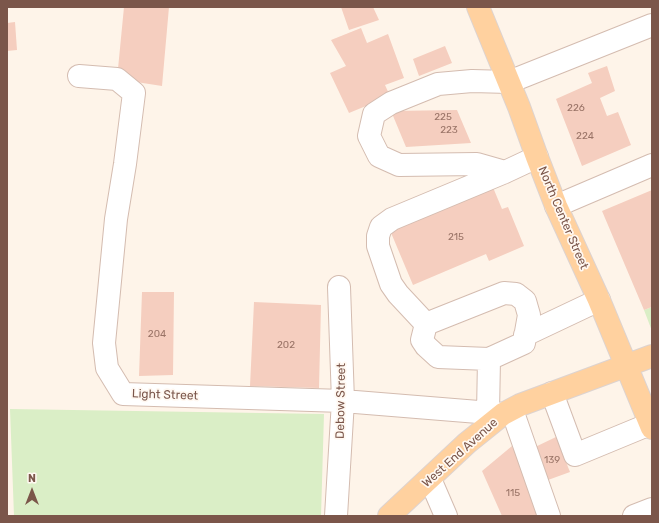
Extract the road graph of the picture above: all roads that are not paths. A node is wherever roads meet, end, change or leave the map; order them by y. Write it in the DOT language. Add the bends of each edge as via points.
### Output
graph roads {
  1 [pos="478,7"];
  2 [pos="652,25"];
  3 [pos="78,76"];
  4 [pos="509,82"];
  5 [pos="537,157"];
  6 [pos="652,165"];
  7 [pos="505,172"];
  8 [pos="556,206"];
  9 [pos="339,287"];
  10 [pos="599,300"];
  11 [pos="426,324"];
  12 [pos="526,335"];
  13 [pos="652,356"];
  14 [pos="489,359"];
  15 [pos="626,366"];
  16 [pos="552,393"];
  17 [pos="344,401"];
  18 [pos="501,412"];
  19 [pos="651,426"];
  20 [pos="430,479"];
  21 [pos="652,509"];
  22 [pos="336,516"];
  23 [pos="389,516"];
  24 [pos="446,516"];
  25 [pos="549,516"];
  26 [pos="634,516"];
  1 -- 4 [label="main road, North Center Street"];
  2 -- 4 [label="street"];
  3 -- 17 [label="street, Light Street" via="117,79 134,93 116,219 104,343 107,368 123,394"];
  4 -- 5 [label="main road, North Center Street"];
  4 -- 7 [label="street" via="472,81 438,84 391,103 374,114 369,136 379,156 399,165 477,164"];
  5 -- 7 [label="street"];
  5 -- 8 [label="main road, North Center Street"];
  6 -- 8 [label="street"];
  7 -- 11 [label="street" via="392,219 381,227 378,246 391,284"];
  8 -- 10 [label="main road, North Center Street"];
  9 -- 17 [label="street, Debow Street"];
  10 -- 12 [label="street"];
  10 -- 15 [label="main road, North Center Street"];
  11 -- 12 [label="street" via="504,293 516,294 525,302 529,315"];
  11 -- 14 [label="street" via="422,340 438,357"];
  12 -- 14 [label="street" via="524,344"];
  13 -- 15 [label="main road, West End Avenue"];
  14 -- 18 [label="street"];
  15 -- 16 [label="main road, West End Avenue"];
  15 -- 19 [label="main road, North Center Street"];
  16 -- 18 [label="main road, West End Avenue"];
  16 -- 19 [label="street" via="575,455"];
  17 -- 18 [label="street, Light Street"];
  17 -- 22 [label="street, Debow Street"];
  18 -- 20 [label="main road, West End Avenue"];
  18 -- 25 [label="street"];
  20 -- 23 [label="main road, West End Avenue"];
  20 -- 24 [label="street"];
  21 -- 26 [label="street"];
}
